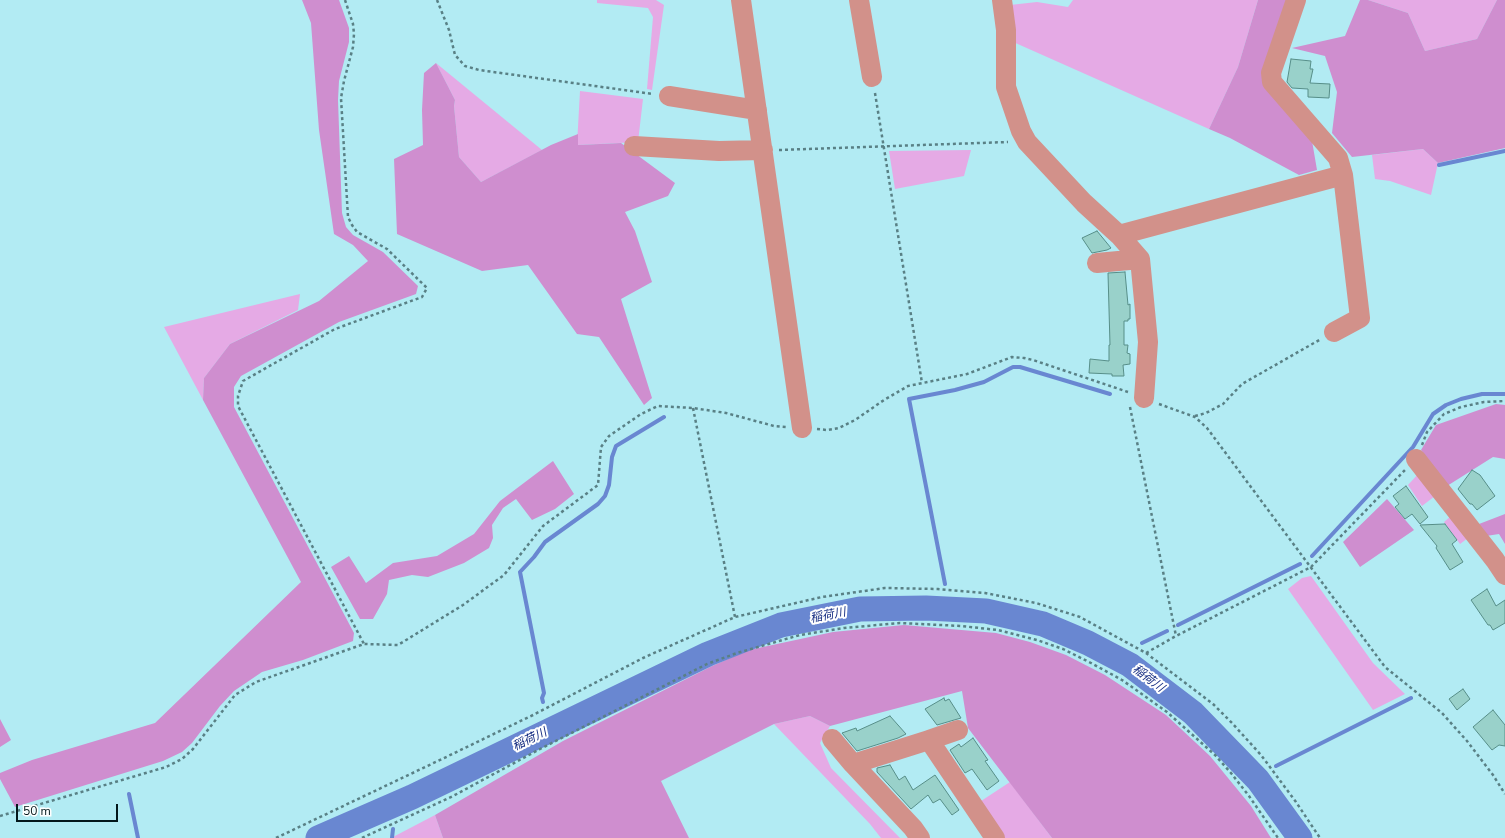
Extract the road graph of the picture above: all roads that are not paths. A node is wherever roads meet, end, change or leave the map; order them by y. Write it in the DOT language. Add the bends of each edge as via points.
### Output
graph roads {
  1 [pos="741,0"];
  2 [pos="859,0"];
  3 [pos="1002,0"];
  4 [pos="1296,0"];
  5 [pos="872,77"];
  6 [pos="669,96"];
  7 [pos="757,110"];
  8 [pos="634,146"];
  9 [pos="763,150"];
  10 [pos="1343,176"];
  11 [pos="1119,235"];
  12 [pos="1140,259"];
  13 [pos="1097,264"];
  14 [pos="1334,332"];
  15 [pos="1136,395"];
  16 [pos="802,428"];
  17 [pos="1416,459"];
  18 [pos="1505,575"];
  19 [pos="958,730"];
  20 [pos="832,739"];
  21 [pos="929,740"];
  22 [pos="853,764"];
  23 [pos="920,838"];
  24 [pos="995,838"];
  1 -- 7 [label="street"];
  2 -- 5 [label="street"];
  3 -- 11 [label="street" via="1006,30 1006,87 1021,131 1027,142 1084,203"];
  4 -- 10 [label="street" via="1271,73 1272,82 1338,158"];
  6 -- 7 [label="street"];
  7 -- 9 [label="street"];
  8 -- 9 [label="street" via="719,151"];
  9 -- 16 [label="street"];
  10 -- 11 [label="street"];
  10 -- 14 [label="street" via="1360,318"];
  11 -- 12 [label="street"];
  12 -- 13 [label="street"];
  12 -- 15 [label="street" via="1148,342"];
  17 -- 18 [label="street"];
  19 -- 21 [label="street"];
  20 -- 22 [label="street"];
  21 -- 22 [label="street"];
  21 -- 24 [label="street"];
  22 -- 23 [label="street"];
}
